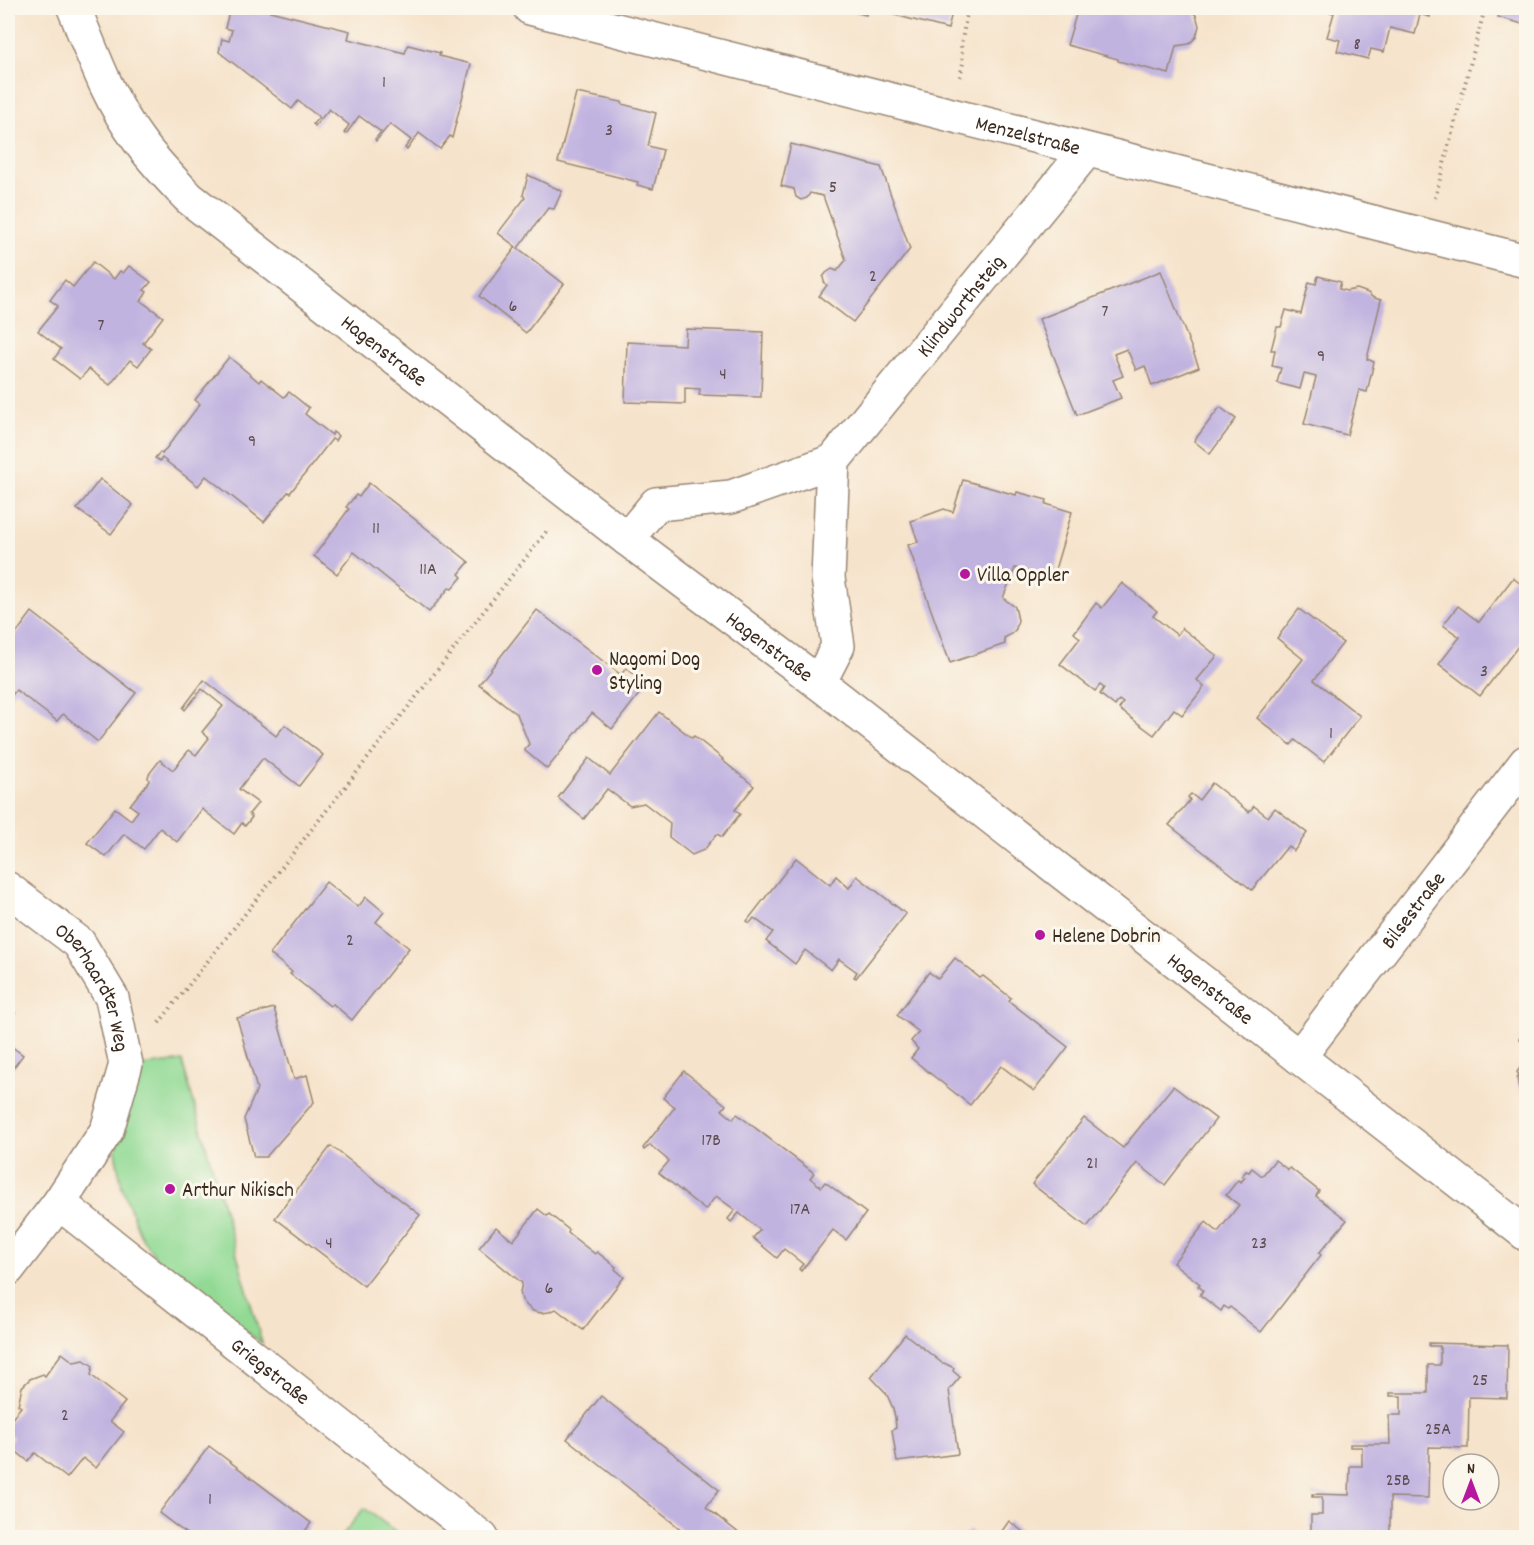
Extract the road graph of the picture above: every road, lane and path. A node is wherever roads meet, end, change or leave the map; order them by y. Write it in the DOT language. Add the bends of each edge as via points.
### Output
graph roads {
  1 [pos="74,8"];
  2 [pos="530,8"];
  3 [pos="968,8"];
  4 [pos="1485,8"];
  5 [pos="958,83"];
  6 [pos="1087,150"];
  7 [pos="1433,205"];
  8 [pos="1527,261"];
  9 [pos="833,460"];
  10 [pos="548,531"];
  11 [pos="627,539"];
  12 [pos="819,683"];
  13 [pos="1527,762"];
  14 [pos="8,889"];
  15 [pos="156,1026"];
  16 [pos="1299,1058"];
  17 [pos="58,1203"];
  18 [pos="1527,1234"];
  19 [pos="8,1269"];
  20 [pos="482,1538"];
  1 -- 11 [label="street, Hagenstraße" via="99,69 136,137 189,198"];
  2 -- 6 [label="street, Menzelstraße"];
  3 -- 5 [label="path"];
  4 -- 7 [label="path"];
  6 -- 8 [label="street, Menzelstraße"];
  6 -- 9 [label="street, Klindworthsteig"];
  9 -- 11 [label="street" via="731,498 656,504"];
  9 -- 12 [label="street" via="828,578 838,646"];
  10 -- 15 [label="path"];
  11 -- 12 [label="street, Hagenstraße"];
  12 -- 16 [label="street, Hagenstraße"];
  13 -- 16 [label="street, Bilsestraße"];
  14 -- 17 [label="street, Oberhaardter Weg" via="79,943 112,998 126,1064 107,1130"];
  16 -- 18 [label="street, Hagenstraße"];
  17 -- 19 [label="street, Oberhaardter Weg"];
  17 -- 20 [label="street, Griegstraße"];
}
